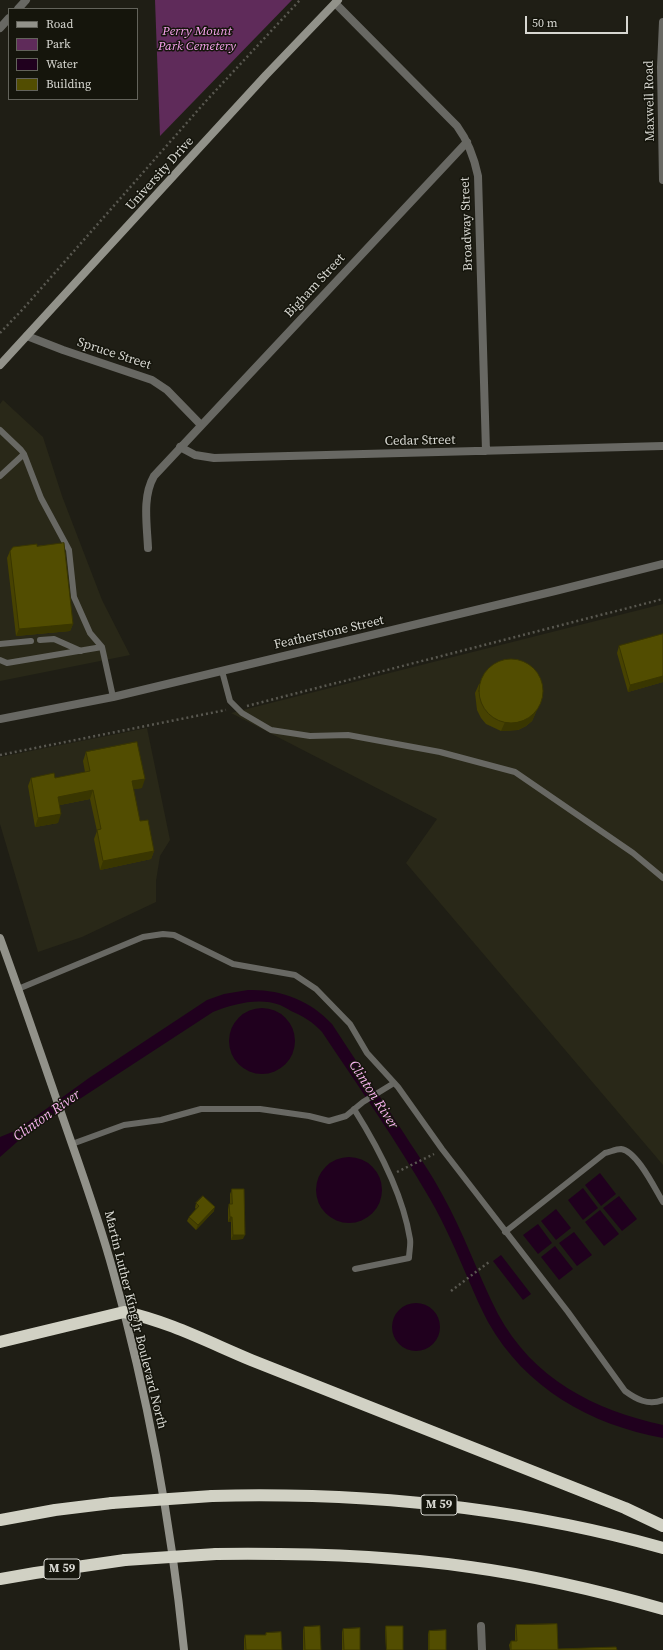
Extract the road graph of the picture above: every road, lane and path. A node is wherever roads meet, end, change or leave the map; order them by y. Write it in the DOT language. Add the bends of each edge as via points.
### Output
graph roads {
  1 [pos="26,0"];
  2 [pos="300,0"];
  3 [pos="336,1"];
  4 [pos="19,8"];
  5 [pos="8,19"];
  6 [pos="663,22"];
  7 [pos="0,28"];
  8 [pos="467,142"];
  9 [pos="663,180"];
  10 [pos="0,333"];
  11 [pos="27,336"];
  12 [pos="0,365"];
  13 [pos="201,425"];
  14 [pos="0,430"];
  15 [pos="663,446"];
  16 [pos="180,448"];
  17 [pos="486,451"];
  18 [pos="24,454"];
  19 [pos="0,476"];
  20 [pos="148,548"];
  21 [pos="663,564"];
  22 [pos="663,599"];
  23 [pos="40,640"];
  24 [pos="31,641"];
  25 [pos="0,644"];
  26 [pos="102,647"];
  27 [pos="81,651"];
  28 [pos="0,660"];
  29 [pos="222,671"];
  30 [pos="113,697"];
  31 [pos="238,708"];
  32 [pos="0,719"];
  33 [pos="0,755"];
  34 [pos="663,878"];
  35 [pos="0,938"];
  36 [pos="18,989"];
  37 [pos="394,1083"];
  38 [pos="354,1109"];
  39 [pos="71,1141"];
  40 [pos="435,1153"];
  41 [pos="408,1168"];
  42 [pos="663,1202"];
  43 [pos="506,1232"];
  44 [pos="489,1262"];
  45 [pos="355,1269"];
  46 [pos="451,1291"];
  47 [pos="124,1312"];
  48 [pos="0,1342"];
  49 [pos="663,1400"];
  50 [pos="0,1520"];
  51 [pos="663,1526"];
  52 [pos="663,1548"];
  53 [pos="0,1579"];
  54 [pos="663,1609"];
  55 [pos="481,1626"];
  56 [pos="184,1650"];
  57 [pos="482,1650"];
  1 -- 4 [label="street"];
  2 -- 10 [label="path" via="206,101"];
  3 -- 8 [label="street, Broadway Street" via="457,126"];
  3 -- 11 [label="main road, University Drive"];
  5 -- 7 [label="street"];
  6 -- 9 [label="street, Maxwell Road"];
  8 -- 13 [label="street, Bigham Street"];
  8 -- 17 [label="street, Broadway Street" via="478,176"];
  11 -- 12 [label="main road, University Drive"];
  11 -- 13 [label="street, Spruce Street" via="152,380 167,390"];
  13 -- 16 [label="street, Bigham Street"];
  14 -- 18 [label="lane"];
  15 -- 17 [label="street, Cedar Street"];
  16 -- 17 [label="street, Cedar Street" via="195,455 214,458"];
  16 -- 20 [label="street, Bigham Street" via="149,484 146,499"];
  18 -- 19 [label="lane"];
  18 -- 26 [label="lane" via="40,498 69,550 74,597 90,633"];
  21 -- 29 [label="street, Featherstone Street"];
  22 -- 31 [label="path"];
  23 -- 27 [label="lane" via="54,639"];
  24 -- 25 [label="lane"];
  26 -- 27 [label="lane"];
  26 -- 30 [label="lane"];
  27 -- 28 [label="lane" via="7,663"];
  29 -- 30 [label="street, Featherstone Street"];
  29 -- 31 [label="lane" via="230,701"];
  30 -- 32 [label="street, Featherstone Street"];
  31 -- 33 [label="path"];
  31 -- 34 [label="lane" via="271,730 310,736 348,735 440,752 515,772 626,848"];
  35 -- 36 [label="main road, Martin Luther King Jr Boulevard North"];
  36 -- 37 [label="lane" via="143,937 174,935 233,964 295,975 316,989 350,1024 367,1053"];
  36 -- 39 [label="main road, Martin Luther King Jr Boulevard North"];
  37 -- 38 [label="lane"];
  37 -- 43 [label="lane"];
  38 -- 39 [label="lane" via="346,1116 329,1121 260,1108 201,1109 161,1120 124,1125"];
  38 -- 45 [label="lane" via="368,1131 389,1175 405,1216 410,1241 409,1258"];
  39 -- 47 [label="main road, Martin Luther King Jr Boulevard North" via="100,1226"];
  40 -- 41 [label="path"];
  42 -- 43 [label="lane" via="641,1166 630,1154 621,1149 605,1153"];
  43 -- 49 [label="lane" via="625,1391 637,1400"];
  44 -- 46 [label="path"];
  47 -- 48 [label="highway"];
  47 -- 51 [label="highway" via="145,1317 201,1339 625,1508"];
  47 -- 56 [label="main road, Martin Luther King Jr Boulevard North" via="162,1483"];
  50 -- 52 [label="highway, M 59, bridge" via="112,1503 212,1496 348,1497 457,1507 554,1522"];
  53 -- 54 [label="highway, M 59, bridge" via="125,1560 216,1554 304,1553 470,1567 590,1590"];
  55 -- 57 [label="street"];
}
